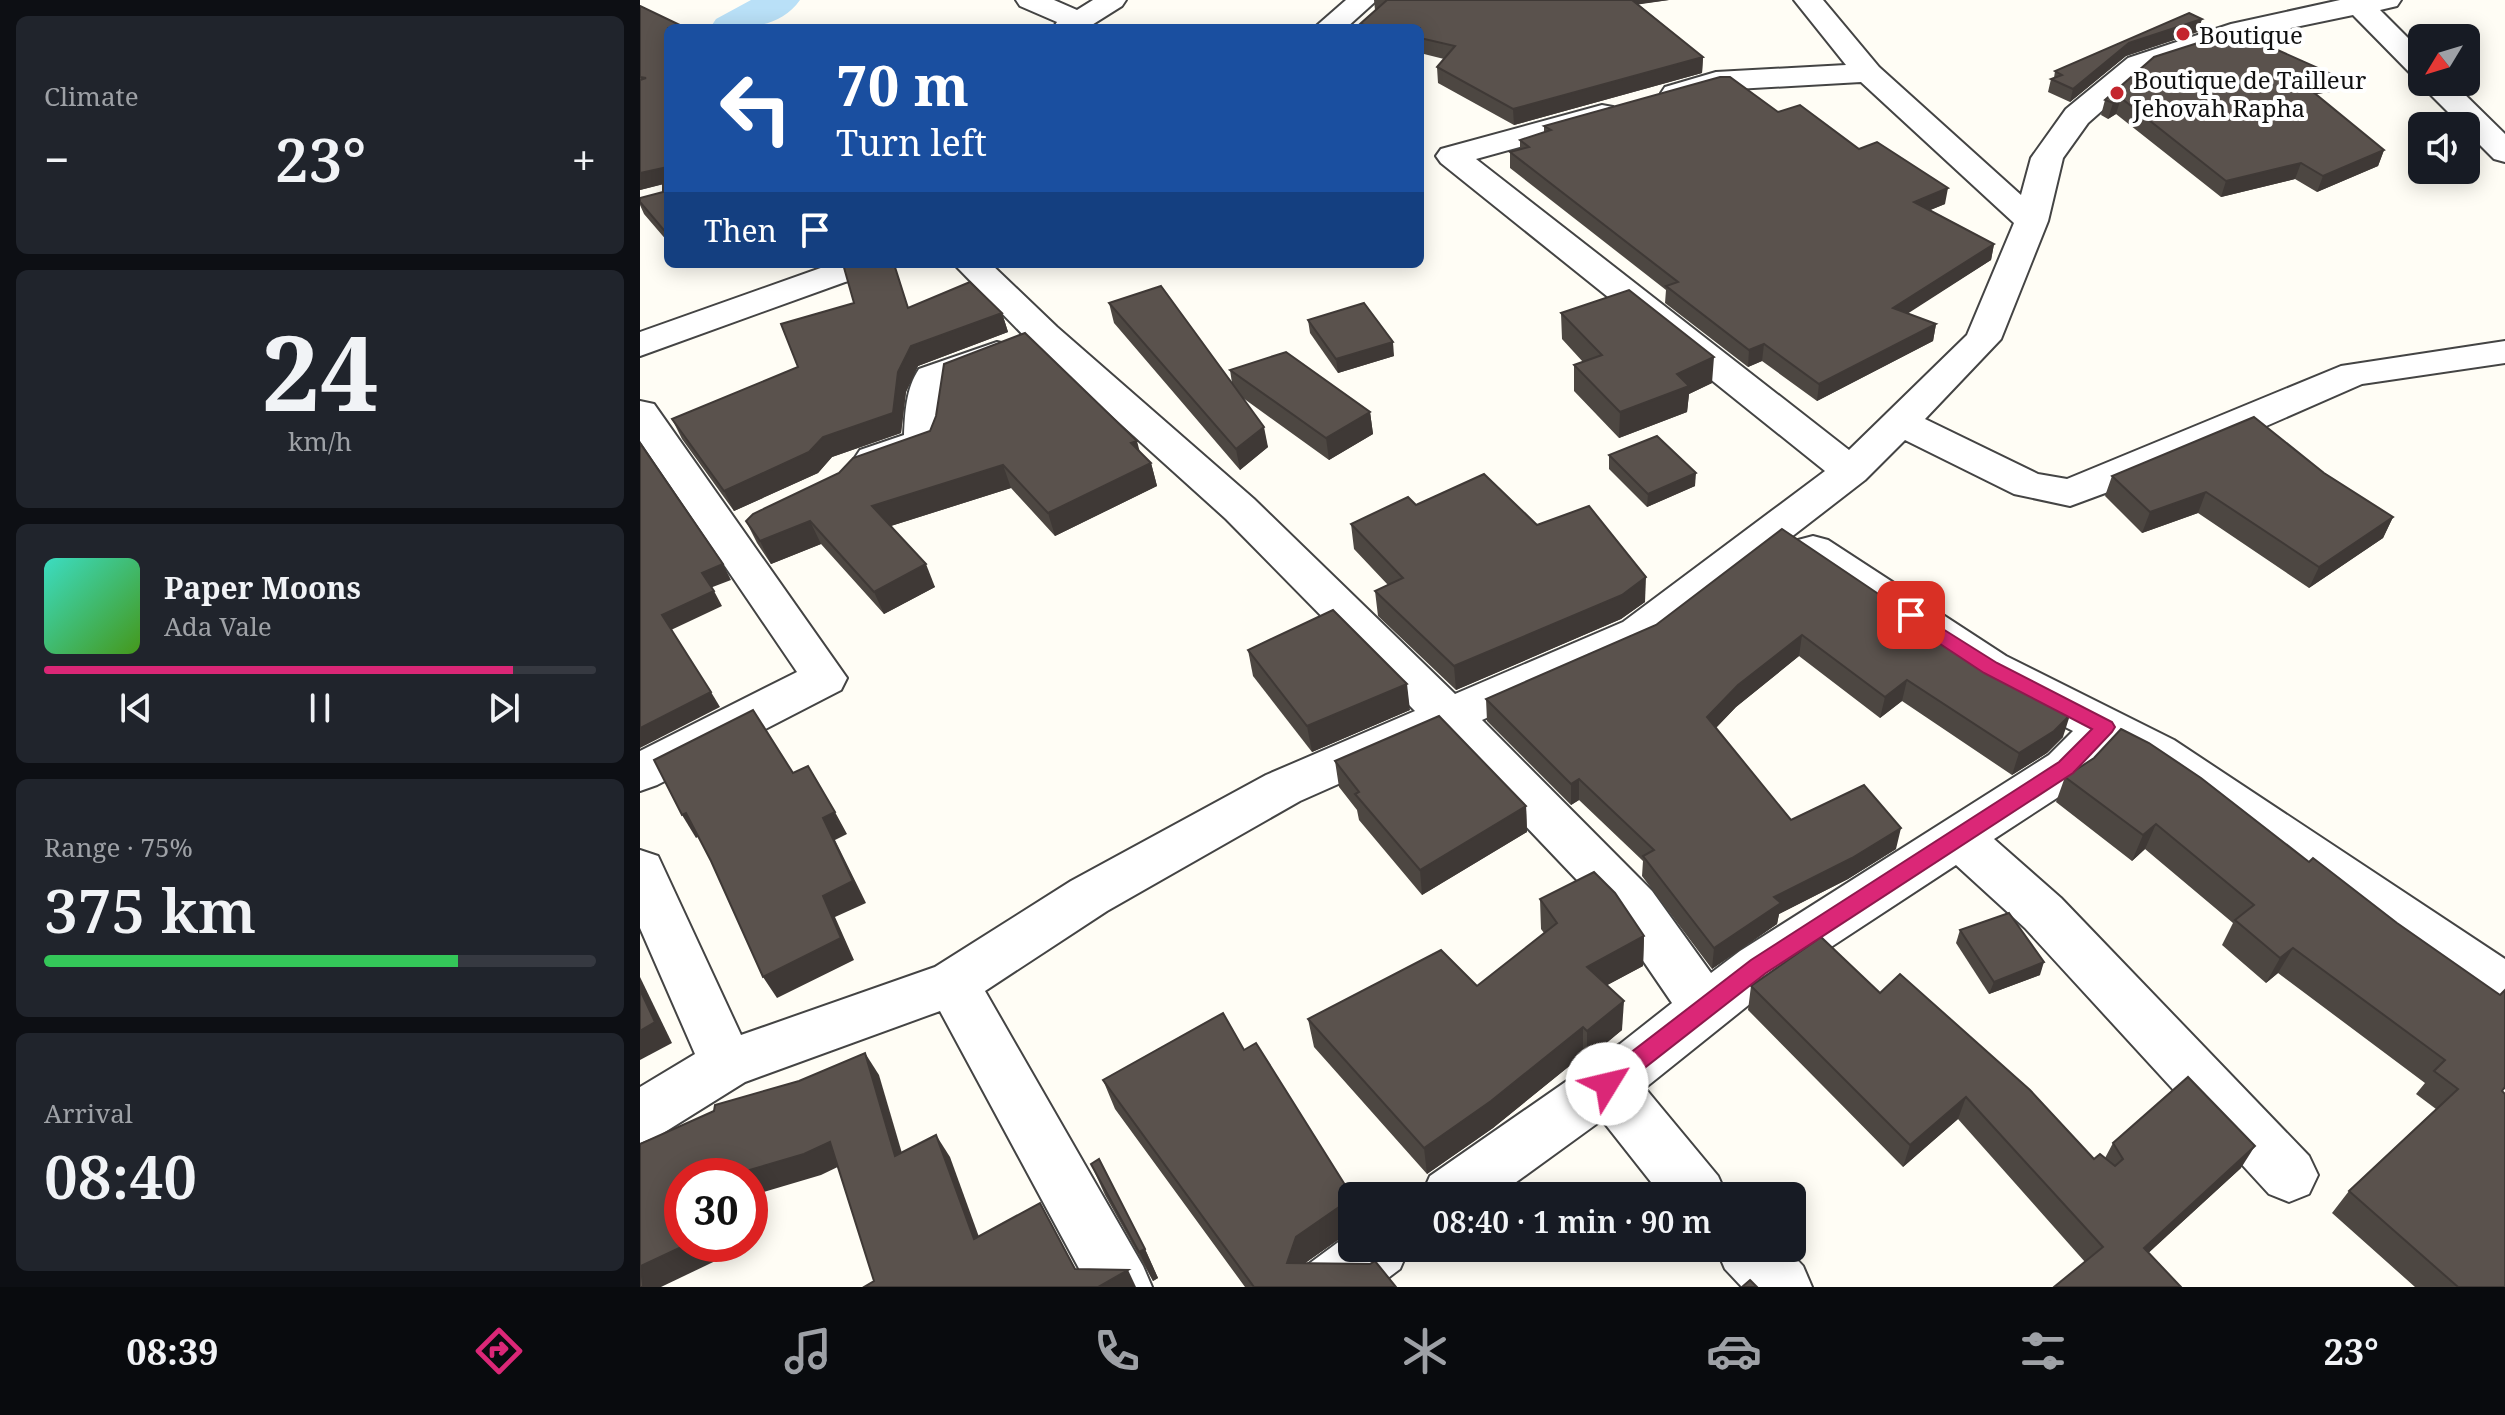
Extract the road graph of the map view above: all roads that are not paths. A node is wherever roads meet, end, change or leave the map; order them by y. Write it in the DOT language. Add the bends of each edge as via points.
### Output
graph roads {
  1 [pos="1030,0"];
  2 [pos="1112,0"];
  3 [pos="1363,0"];
  4 [pos="1808,0"];
  5 [pos="2366,2"];
  6 [pos="1073,24"];
  7 [pos="1333,24"];
  8 [pos="2408,52"];
  9 [pos="1868,73"];
  10 [pos="2449,96"];
  11 [pos="2505,152"];
  12 [pos="1436,160"];
  13 [pos="2031,221"];
  14 [pos="859,268"];
  15 [pos="975,268"];
  16 [pos="1044,335"];
  17 [pos="640,345"];
  18 [pos="2505,352"];
  19 [pos="640,413"];
  20 [pos="1902,423"];
  21 [pos="1851,471"];
  22 [pos="841,476"];
  23 [pos="1778,527"];
  24 [pos="1448,715"];
  25 [pos="2106,727"];
  26 [pos="640,772"];
  27 [pos="1958,837"];
  28 [pos="640,871"];
  29 [pos="953,984"];
  30 [pos="2505,988"];
  31 [pos="1705,1008"];
  32 [pos="727,1064"];
  33 [pos="1607,1084"];
  34 [pos="640,1117"];
  35 [pos="2289,1175"];
  36 [pos="1470,1182"];
  37 [pos="1687,1182"];
  38 [pos="1360,1262"];
  39 [pos="1759,1262"];
  40 [pos="1122,1287"];
  41 [pos="1327,1287"];
  42 [pos="1782,1287"];
  1 -- 6 [label="street"];
  2 -- 6 [label="street"];
  3 -- 7 [label="street"];
  4 -- 9 [label="street"];
  5 -- 8 [label="street"];
  5 -- 13 [label="street" via="2241,30 2138,64 2077,116 2047,158"];
  9 -- 12 [label="street" via="1716,81"];
  9 -- 13 [label="street"];
  10 -- 11 [label="street"];
  12 -- 21 [label="street"];
  13 -- 20 [label="street" via="1983,339"];
  14 -- 17 [label="street"];
  15 -- 16 [label="street"];
  16 -- 22 [label="street" via="932,377 923,442 847,469"];
  16 -- 24 [label="street" via="1240,509"];
  18 -- 20 [label="street" via="2354,374 2070,493 2028,485"];
  19 -- 26 [label="street" via="747,529 825,678"];
  20 -- 21 [label="street"];
  21 -- 23 [label="street"];
  23 -- 24 [label="street" via="1638,633"];
  23 -- 25 [label="street" via="1990,668"];
  24 -- 29 [label="street" via="1269,796 1089,896"];
  24 -- 31 [label="street" via="1634,906"];
  25 -- 27 [label="street" via="2066,768"];
  25 -- 30 [label="street" via="2157,753"];
  27 -- 31 [label="street" via="1758,967"];
  27 -- 35 [label="street" via="2043,913"];
  28 -- 32 [label="street"];
  29 -- 32 [label="street"];
  29 -- 40 [label="street"];
  31 -- 33 [label="street"];
  32 -- 34 [label="street"];
  33 -- 36 [label="street"];
  33 -- 37 [label="street"];
  38 -- 41 [label="street"];
  39 -- 42 [label="street"];
}
